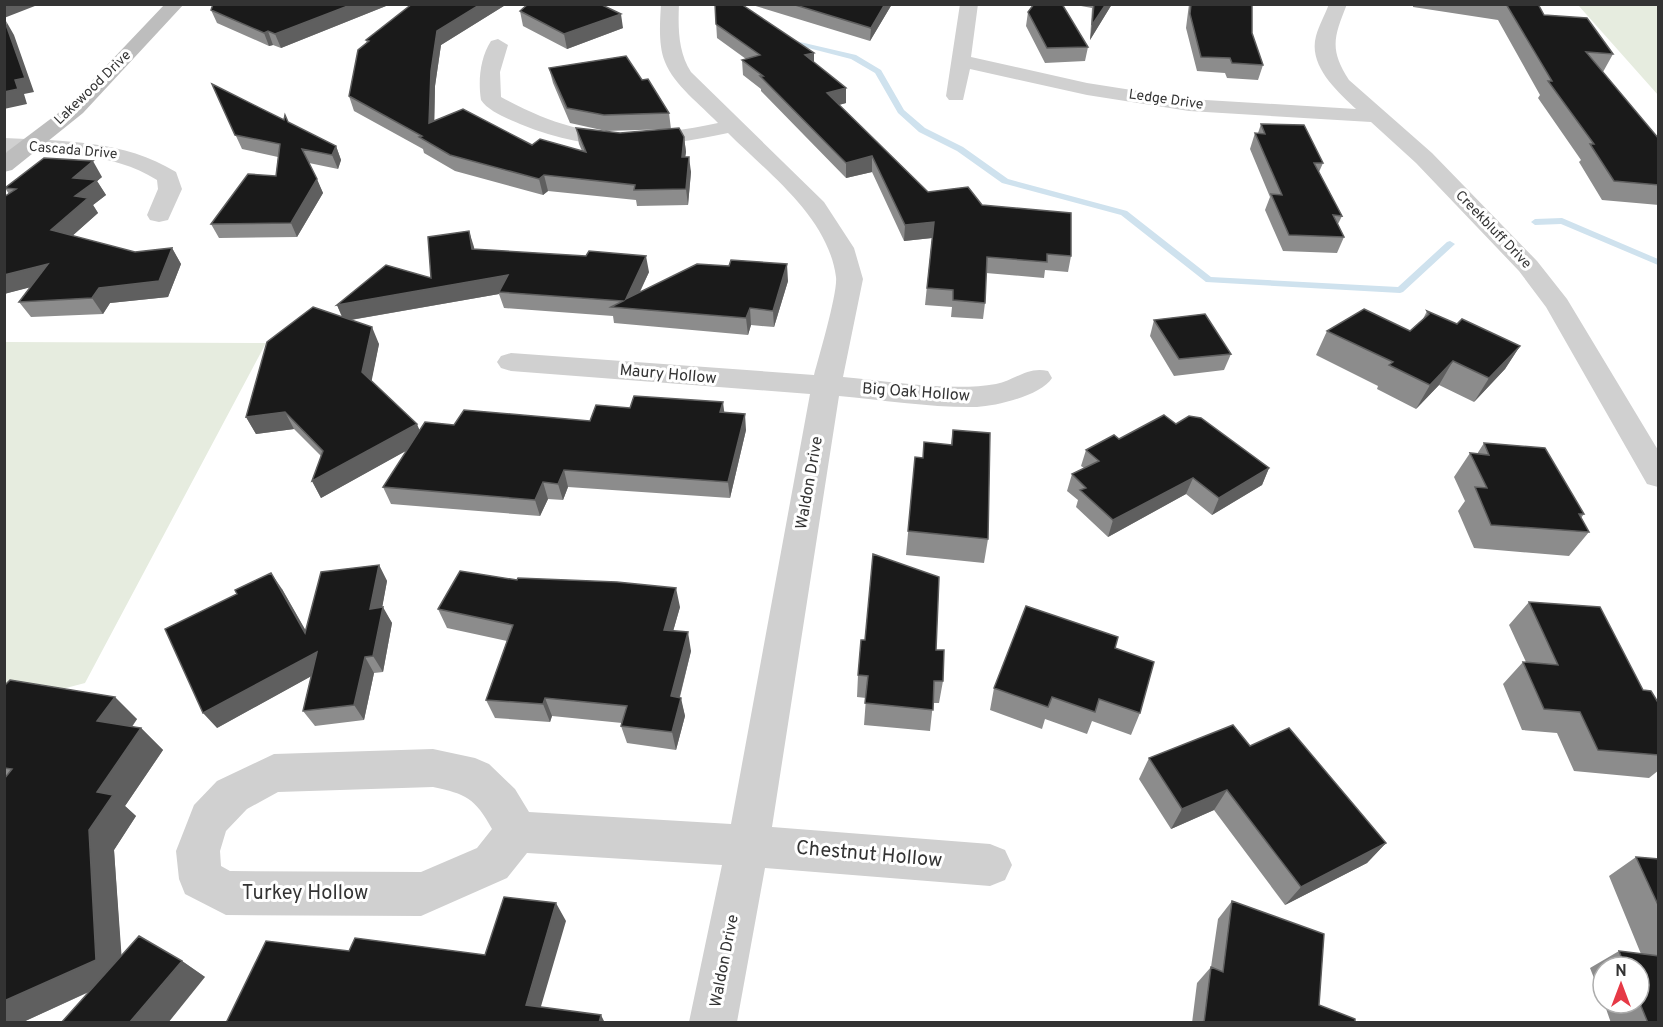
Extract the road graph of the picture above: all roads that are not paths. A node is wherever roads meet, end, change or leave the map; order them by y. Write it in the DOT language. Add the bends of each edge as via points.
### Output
graph roads {
  1 [pos="175,4"];
  2 [pos="670,4"];
  3 [pos="969,4"];
  4 [pos="1338,4"];
  5 [pos="498,45"];
  6 [pos="961,61"];
  7 [pos="956,96"];
  8 [pos="1375,116"];
  9 [pos="733,126"];
  10 [pos="4,145"];
  11 [pos="28,146"];
  12 [pos="4,165"];
  13 [pos="159,215"];
  14 [pos="511,362"];
  15 [pos="1038,378"];
  16 [pos="826,388"];
  17 [pos="1659,476"];
  18 [pos="517,832"];
  19 [pos="748,846"];
  20 [pos="990,865"];
  21 [pos="713,1023"];
  1 -- 11 [label="street, Lakewood Drive" via="90,96"];
  2 -- 9 [label="street, Waldon Drive" via="674,61"];
  3 -- 6 [label="street"];
  4 -- 8 [label="street, Creekbluff Drive" via="1325,37 1329,65 1341,84"];
  5 -- 9 [label="street" via="490,68 491,100 552,131 587,140 630,142 676,139"];
  6 -- 7 [label="street"];
  6 -- 8 [label="street, Ledge Drive" via="1087,89 1189,105"];
  8 -- 17 [label="street, Creekbluff Drive" via="1424,158 1528,266 1558,305"];
  9 -- 16 [label="street, Waldon Drive" via="816,207 841,248 850,279"];
  10 -- 11 [label="street, Cascada Drive"];
  11 -- 12 [label="street, Lakewood Drive"];
  11 -- 13 [label="street, Cascada Drive" via="119,154 152,164 168,177 170,189"];
  14 -- 16 [label="street, Maury Hollow"];
  15 -- 16 [label="street, Big Oak Hollow" via="1009,391 978,397"];
  16 -- 19 [label="street, Waldon Drive"];
  18 -- 18 [label="street, Turkey Hollow" via="500,803 475,777 433,768 274,773 232,795 209,819 198,850 201,879 226,893 421,894 492,863"];
  18 -- 19 [label="street"];
  19 -- 20 [label="street, Chestnut Hollow"];
  19 -- 21 [label="street, Waldon Drive"];
}
